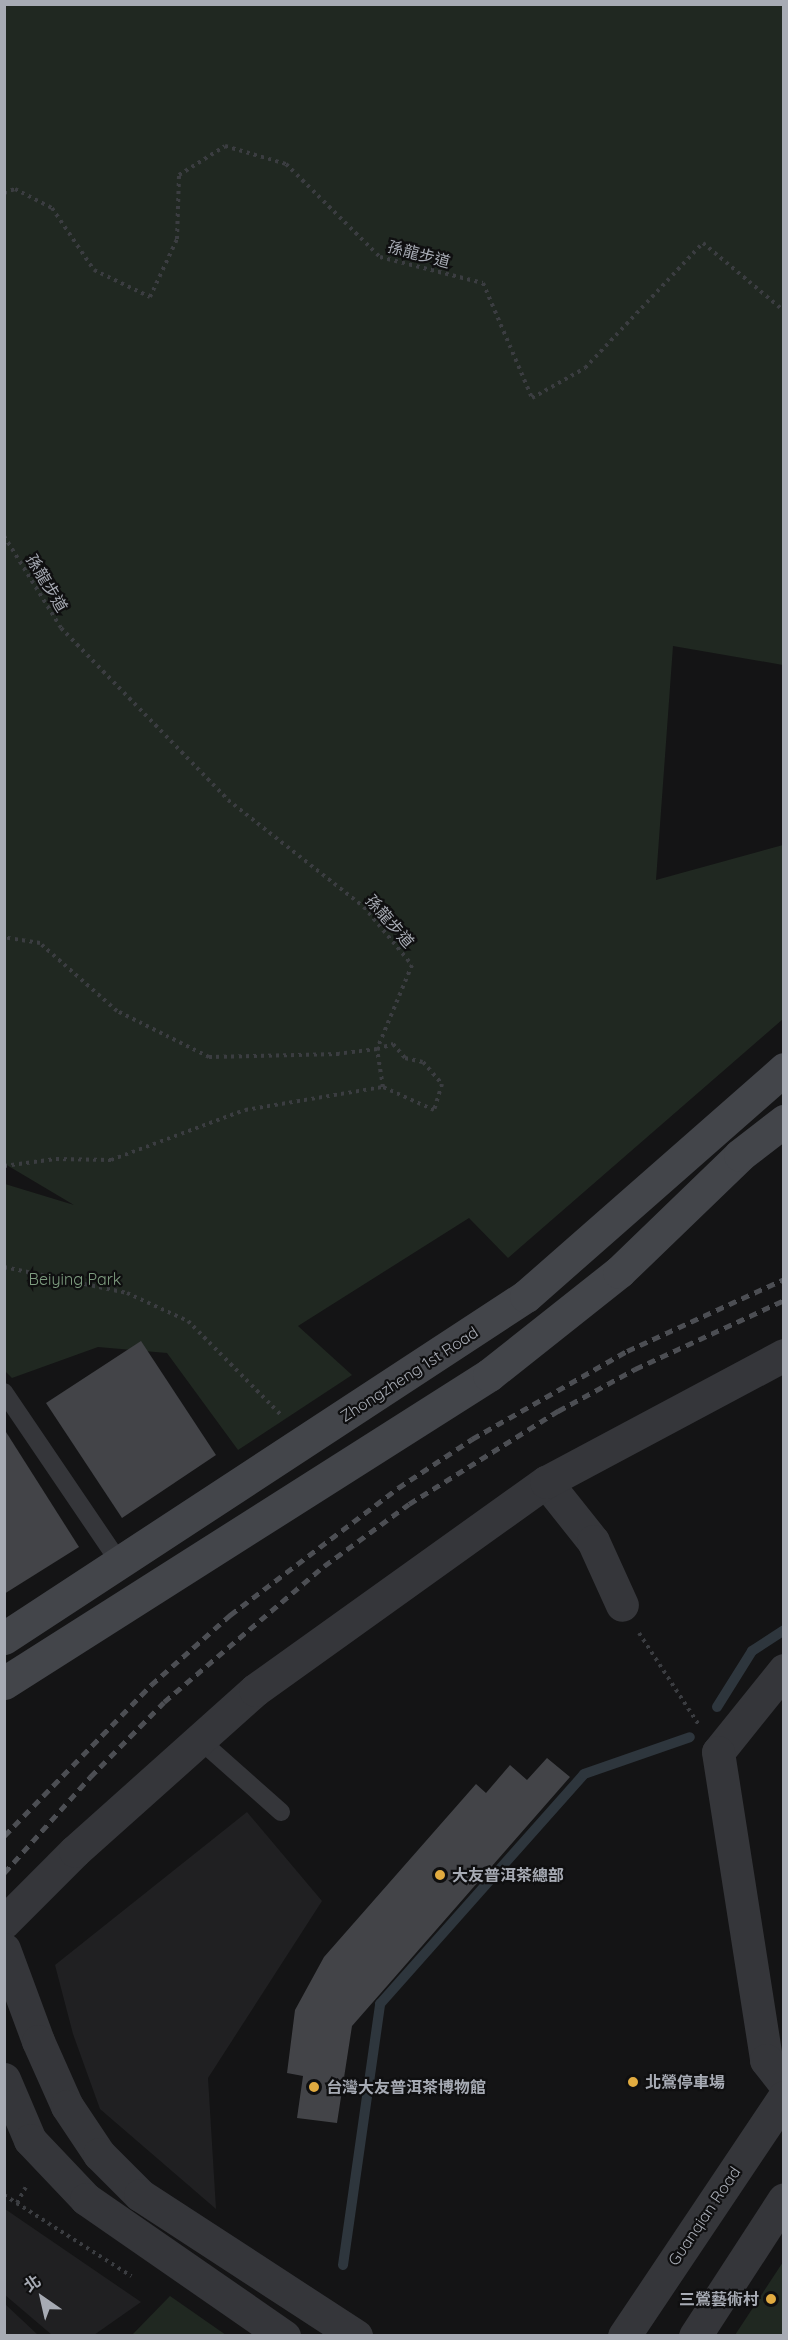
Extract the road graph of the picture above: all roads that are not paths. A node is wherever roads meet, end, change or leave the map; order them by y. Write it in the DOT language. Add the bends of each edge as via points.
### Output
graph roads {
  1 [pos="783,1069"];
  2 [pos="783,1121"];
  3 [pos="783,1355"];
  4 [pos="4,1392"];
  5 [pos="546,1482"];
  6 [pos="121,1565"];
  7 [pos="622,1605"];
  8 [pos="4,1638"];
  9 [pos="783,1670"];
  10 [pos="4,1683"];
  11 [pos="201,1741"];
  12 [pos="281,1812"];
  13 [pos="4,1922"];
  14 [pos="4,1949"];
  15 [pos="4,2079"];
  16 [pos="783,2083"];
  17 [pos="783,2097"];
  18 [pos="17,2132"];
  19 [pos="783,2199"];
  20 [pos="284,2336"];
  21 [pos="356,2336"];
  22 [pos="624,2336"];
  23 [pos="695,2336"];
  1 -- 6 [label="main road, Zhongzheng 1st Road" via="526,1296"];
  2 -- 10 [label="main road" via="740,1155 619,1272 489,1375"];
  3 -- 5 [label="street"];
  4 -- 6 [label="lane"];
  5 -- 7 [label="street" via="593,1541"];
  5 -- 11 [label="street" via="255,1690"];
  6 -- 8 [label="main road, Zhongzheng 1st Road"];
  9 -- 16 [label="street" via="718,1752 766,2060"];
  11 -- 12 [label="lane"];
  11 -- 13 [label="street" via="75,1851"];
  14 -- 21 [label="street" via="67,2106 99,2154 140,2195"];
  15 -- 18 [label="street"];
  17 -- 22 [label="street, Guanqian Road"];
  18 -- 20 [label="street" via="86,2199"];
  19 -- 23 [label="street"];
}
